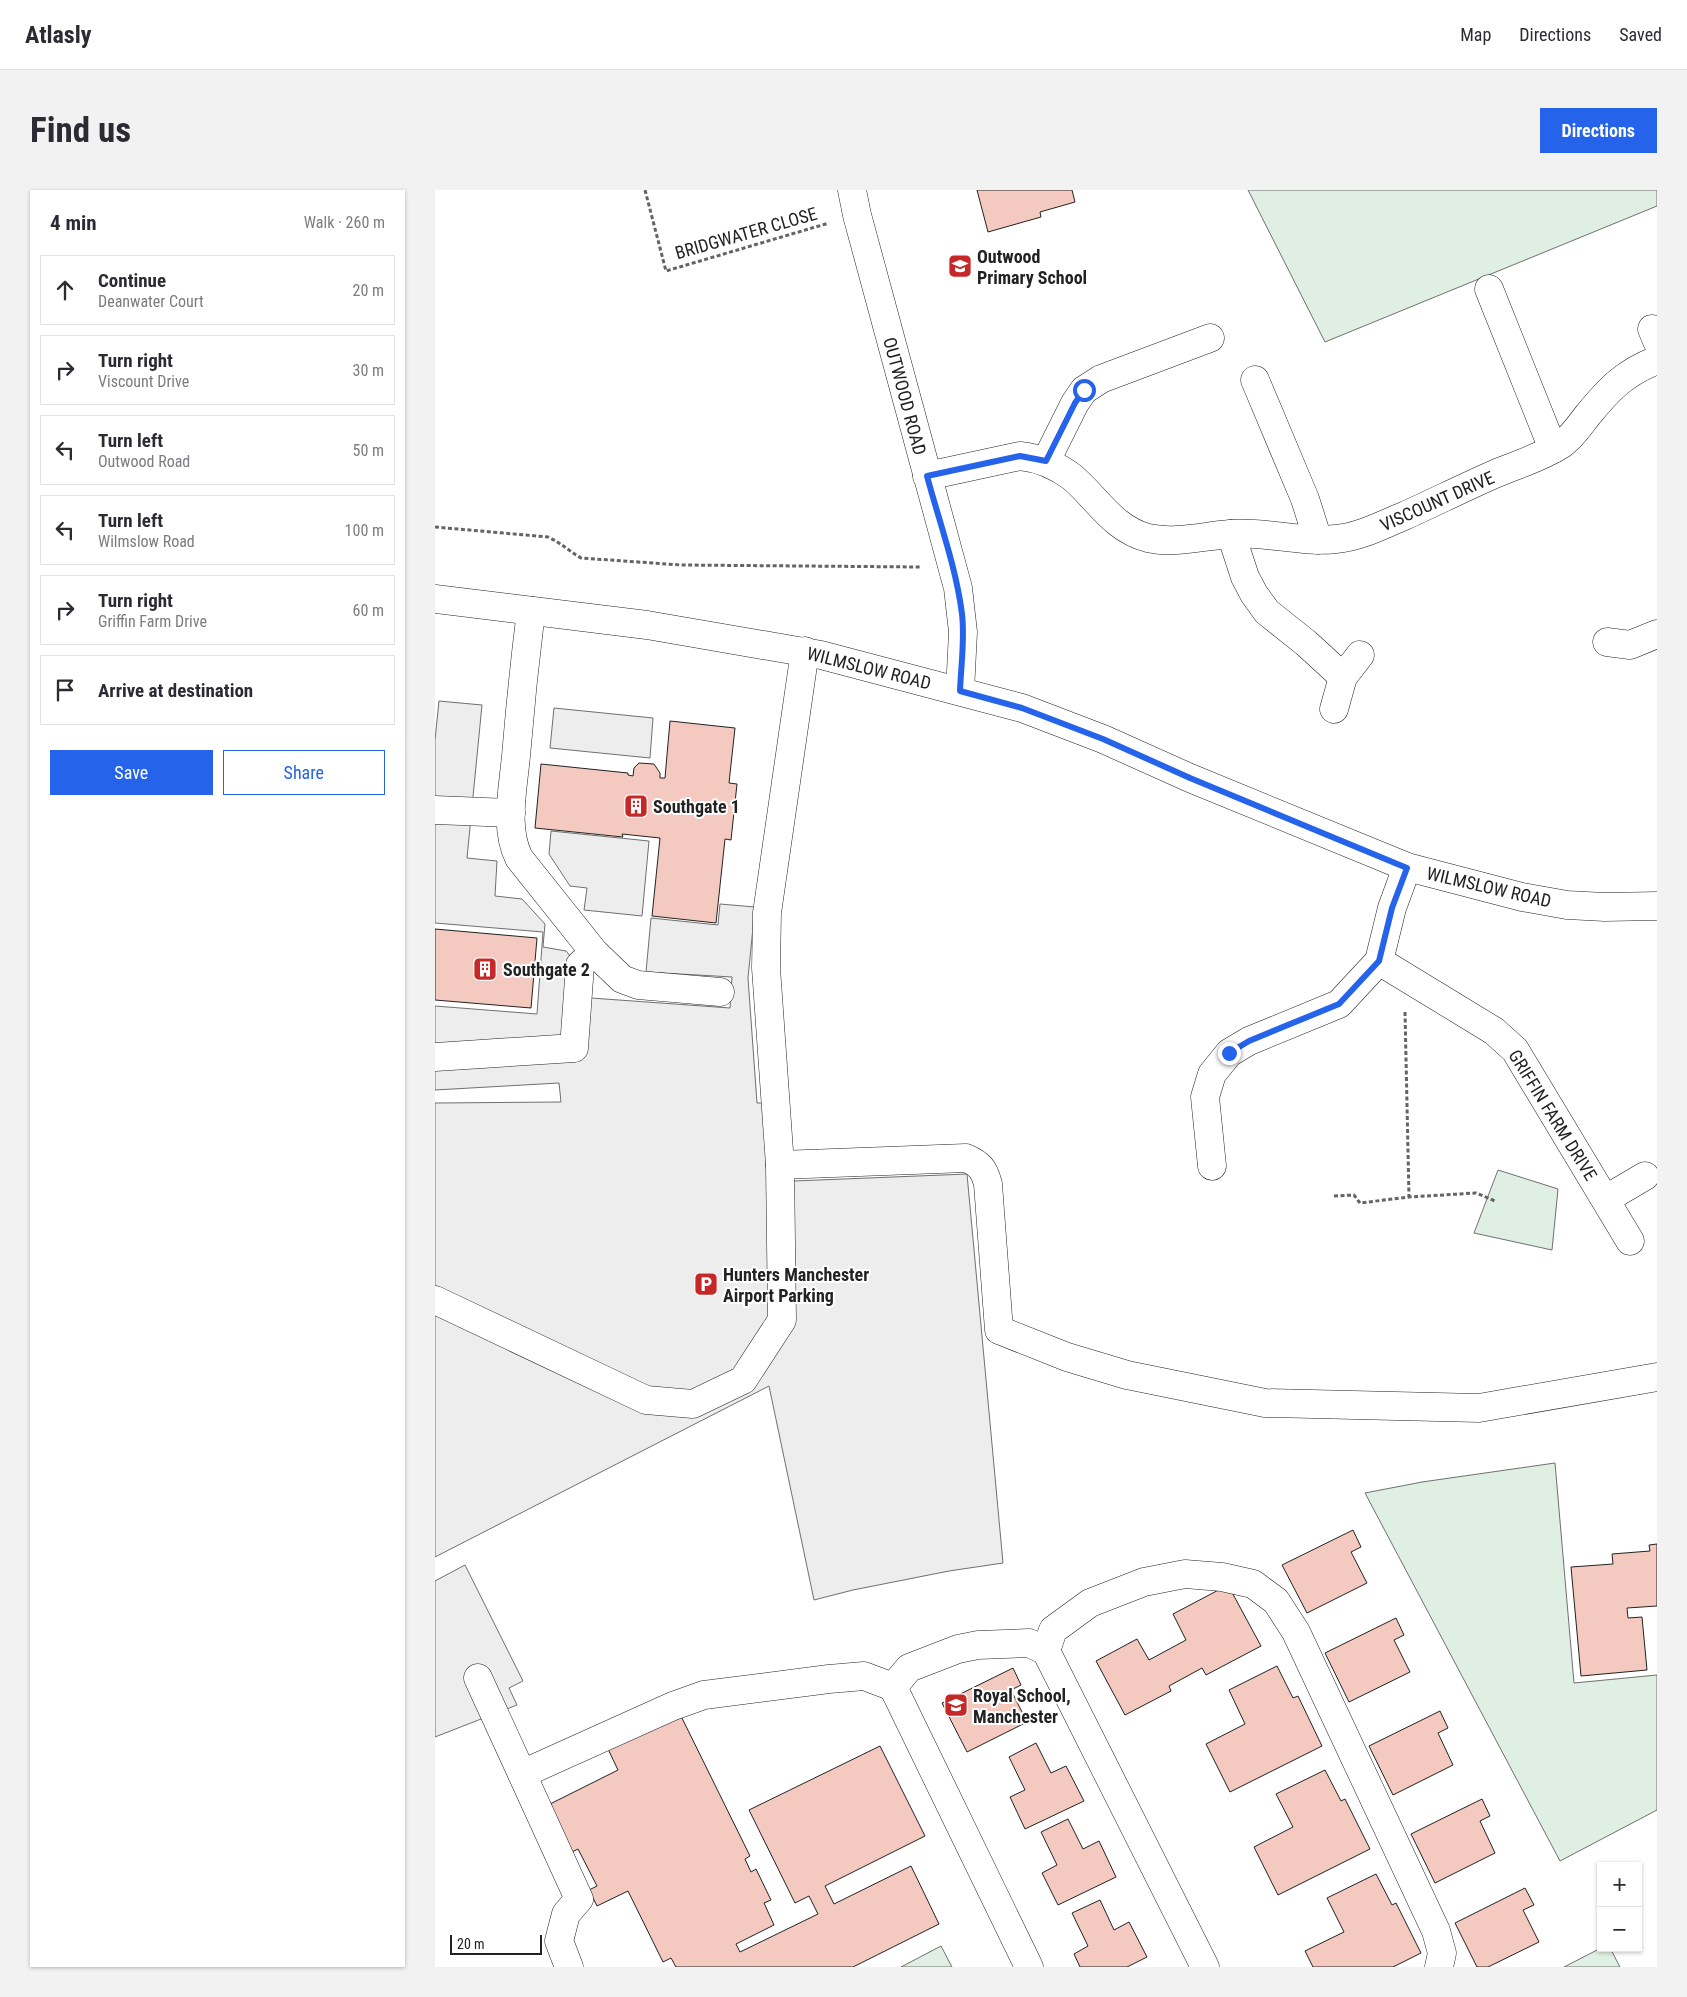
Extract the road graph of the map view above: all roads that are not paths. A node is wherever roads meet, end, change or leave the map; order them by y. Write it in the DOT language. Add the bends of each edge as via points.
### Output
graph roads {
  1 [pos="855,203"];
  2 [pos="1489,289"];
  3 [pos="1210,338"];
  4 [pos="1657,360"];
  5 [pos="1255,380"];
  6 [pos="1553,449"];
  7 [pos="1046,461"];
  8 [pos="927,476"];
  9 [pos="1231,534"];
  10 [pos="1317,540"];
  11 [pos="435,600"];
  12 [pos="531,610"];
  13 [pos="1657,634"];
  14 [pos="1607,642"];
  15 [pos="805,651"];
  16 [pos="1360,656"];
  17 [pos="1343,677"];
  18 [pos="960,691"];
  19 [pos="1334,709"];
  20 [pos="435,810"];
  21 [pos="511,812"];
  22 [pos="1407,868"];
  23 [pos="1657,906"];
  24 [pos="594,952"];
  25 [pos="1379,961"];
  26 [pos="720,992"];
  27 [pos="435,1057"];
  28 [pos="779,1165"];
  29 [pos="1212,1166"];
  30 [pos="1645,1176"];
  31 [pos="1606,1199"];
  32 [pos="1630,1240"];
  33 [pos="435,1300"];
  34 [pos="1657,1378"];
  35 [pos="1046,1651"];
  36 [pos="478,1678"];
  37 [pos="893,1686"];
  38 [pos="522,1774"];
  39 [pos="569,1967"];
  40 [pos="1029,1967"];
  41 [pos="1205,1967"];
  42 [pos="1439,1967"];
  1 -- 8 [label="street, OUTWOOD ROAD"];
  2 -- 6 [label="street"];
  3 -- 7 [label="street" via="1101,379 1084,390"];
  4 -- 6 [label="street, VISCOUNT DRIVE" via="1615,383 1563,443"];
  5 -- 10 [label="street" via="1305,498"];
  6 -- 10 [label="street, VISCOUNT DRIVE" via="1374,529 1337,539"];
  7 -- 8 [label="street, VISCOUNT DRIVE" via="1020,456"];
  7 -- 9 [label="street, VISCOUNT DRIVE" via="1072,477 1114,520 1148,538 1167,540"];
  8 -- 18 [label="street, OUTWOOD ROAD" via="958,588 963,620"];
  9 -- 10 [label="street, VISCOUNT DRIVE"];
  9 -- 17 [label="street" via="1245,576 1267,612"];
  11 -- 12 [label="street, WILMSLOW ROAD"];
  12 -- 15 [label="street, WILMSLOW ROAD"];
  12 -- 21 [label="street"];
  13 -- 14 [label="street" via="1630,644"];
  15 -- 18 [label="street, WILMSLOW ROAD"];
  15 -- 28 [label="street" via="767,912 766,968"];
  16 -- 17 [label="street"];
  17 -- 19 [label="street"];
  18 -- 22 [label="street, WILMSLOW ROAD" via="1022,708 1103,739"];
  20 -- 21 [label="street"];
  21 -- 24 [label="street" via="512,837 519,858"];
  22 -- 23 [label="street, WILMSLOW ROAD" via="1491,890 1567,905"];
  22 -- 25 [label="street" via="1392,908"];
  24 -- 26 [label="street" via="622,979 639,986"];
  24 -- 27 [label="street" via="580,965 574,1048"];
  25 -- 29 [label="street" via="1339,1004 1249,1041 1229,1053 1212,1074 1205,1097"];
  25 -- 31 [label="street, GRIFFIN FARM DRIVE" via="1494,1031 1515,1050"];
  28 -- 33 [label="street" via="782,1320 743,1380 693,1404 646,1400"];
  28 -- 34 [label="street" via="965,1158 977,1163 985,1171 988,1184 999,1330 1067,1357 1127,1375 1265,1403 1479,1408"];
  30 -- 31 [label="street"];
  31 -- 32 [label="street, GRIFFIN FARM DRIVE"];
  35 -- 37 [label="street" via="1029,1643 958,1649 909,1668"];
  35 -- 41 [label="street"];
  35 -- 42 [label="street" via="1053,1630 1067,1618 1090,1603 1144,1582 1185,1574 1221,1577 1253,1584 1276,1601 1296,1632 1436,1931 1442,1953"];
  36 -- 38 [label="street"];
  37 -- 38 [label="street" via="864,1676 704,1695"];
  37 -- 40 [label="street"];
  38 -- 39 [label="street" via="579,1899 566,1914 559,1941"];
}
